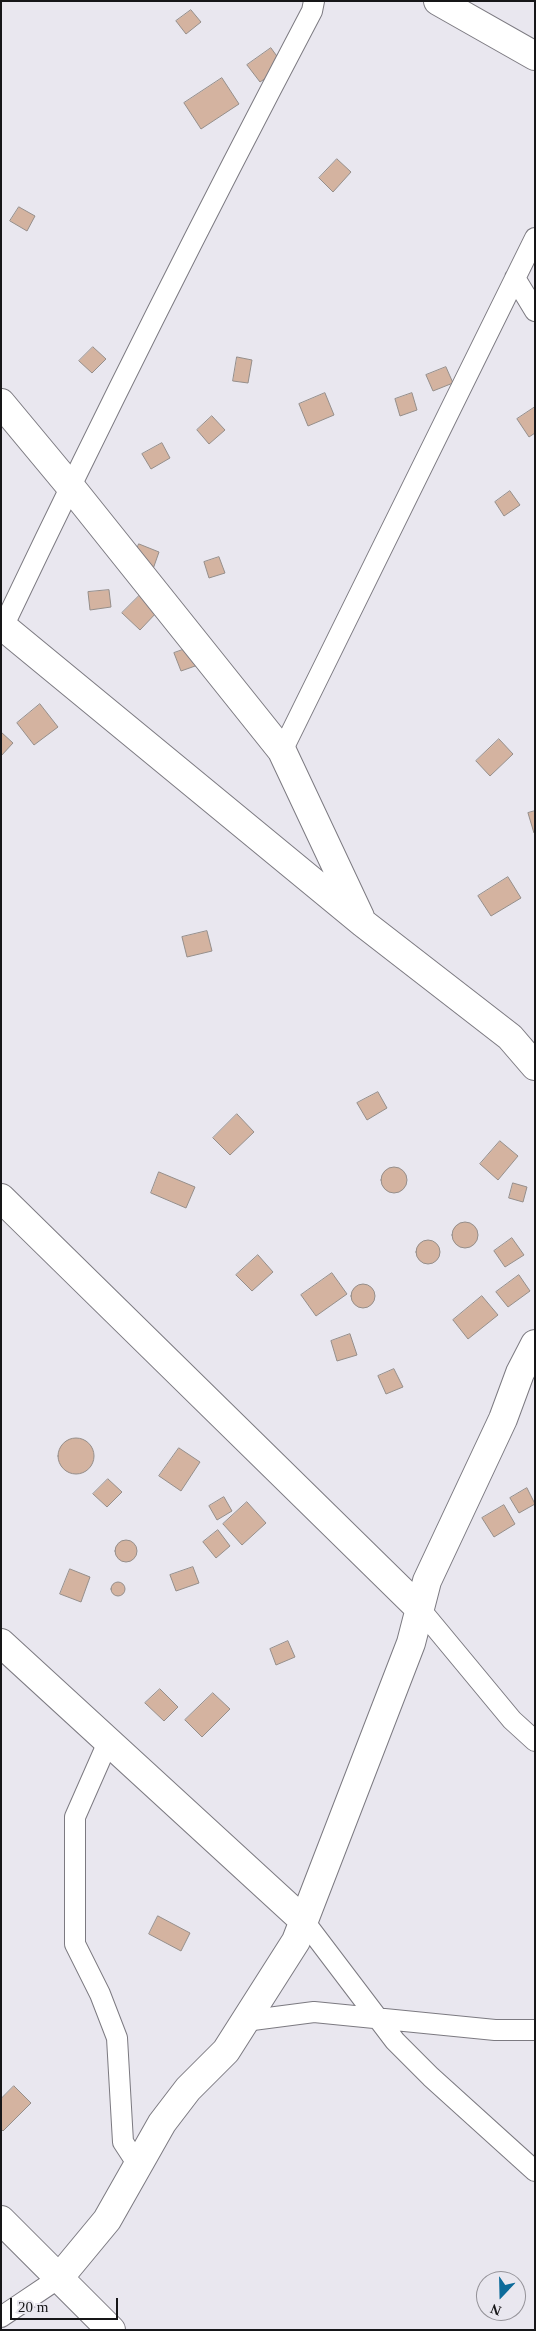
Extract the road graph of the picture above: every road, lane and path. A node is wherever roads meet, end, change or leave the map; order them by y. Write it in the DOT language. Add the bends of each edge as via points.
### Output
graph roads {
  1 [pos="314,1"];
  2 [pos="438,1"];
  3 [pos="535,56"];
  4 [pos="535,238"];
  5 [pos="515,278"];
  6 [pos="535,311"];
  7 [pos="1,403"];
  8 [pos="70,486"];
  9 [pos="2,628"];
  10 [pos="282,751"];
  11 [pos="363,923"];
  12 [pos="510,1037"];
  13 [pos="535,1047"];
  14 [pos="535,1066"];
  15 [pos="1,1198"];
  16 [pos="535,1344"];
  17 [pos="420,1609"];
  18 [pos="1,1643"];
  19 [pos="535,1741"];
  20 [pos="108,1742"];
  21 [pos="304,1921"];
  22 [pos="378,2019"];
  23 [pos="245,2021"];
  24 [pos="535,2030"];
  25 [pos="138,2165"];
  26 [pos="535,2170"];
  27 [pos="1,2220"];
  28 [pos="59,2278"];
  29 [pos="1,2317"];
  30 [pos="111,2330"];
  1 -- 8 [label="lane" via="312,11"];
  2 -- 3 [label="street"];
  4 -- 5 [label="lane"];
  5 -- 6 [label="lane"];
  5 -- 10 [label="lane"];
  7 -- 8 [label="street"];
  8 -- 9 [label="lane"];
  8 -- 10 [label="street"];
  9 -- 11 [label="street"];
  10 -- 11 [label="street"];
  11 -- 12 [label="street"];
  12 -- 13 [label="street"];
  12 -- 14 [label="street"];
  15 -- 17 [label="street"];
  16 -- 17 [label="street" via="427,1581"];
  17 -- 19 [label="lane" via="512,1720"];
  17 -- 21 [label="street"];
  18 -- 20 [label="street"];
  20 -- 21 [label="street"];
  20 -- 25 [label="lane" via="75,1817 75,1944 117,2038 123,2142"];
  21 -- 22 [label="lane"];
  21 -- 23 [label="street" via="296,1941"];
  22 -- 23 [label="lane" via="314,2012"];
  22 -- 24 [label="lane" via="495,2030"];
  22 -- 26 [label="lane" via="431,2078"];
  23 -- 25 [label="street" via="226,2051 188,2089 162,2123"];
  25 -- 28 [label="street" via="107,2220"];
  27 -- 28 [label="street"];
  28 -- 29 [label="lane"];
  28 -- 30 [label="street"];
}
